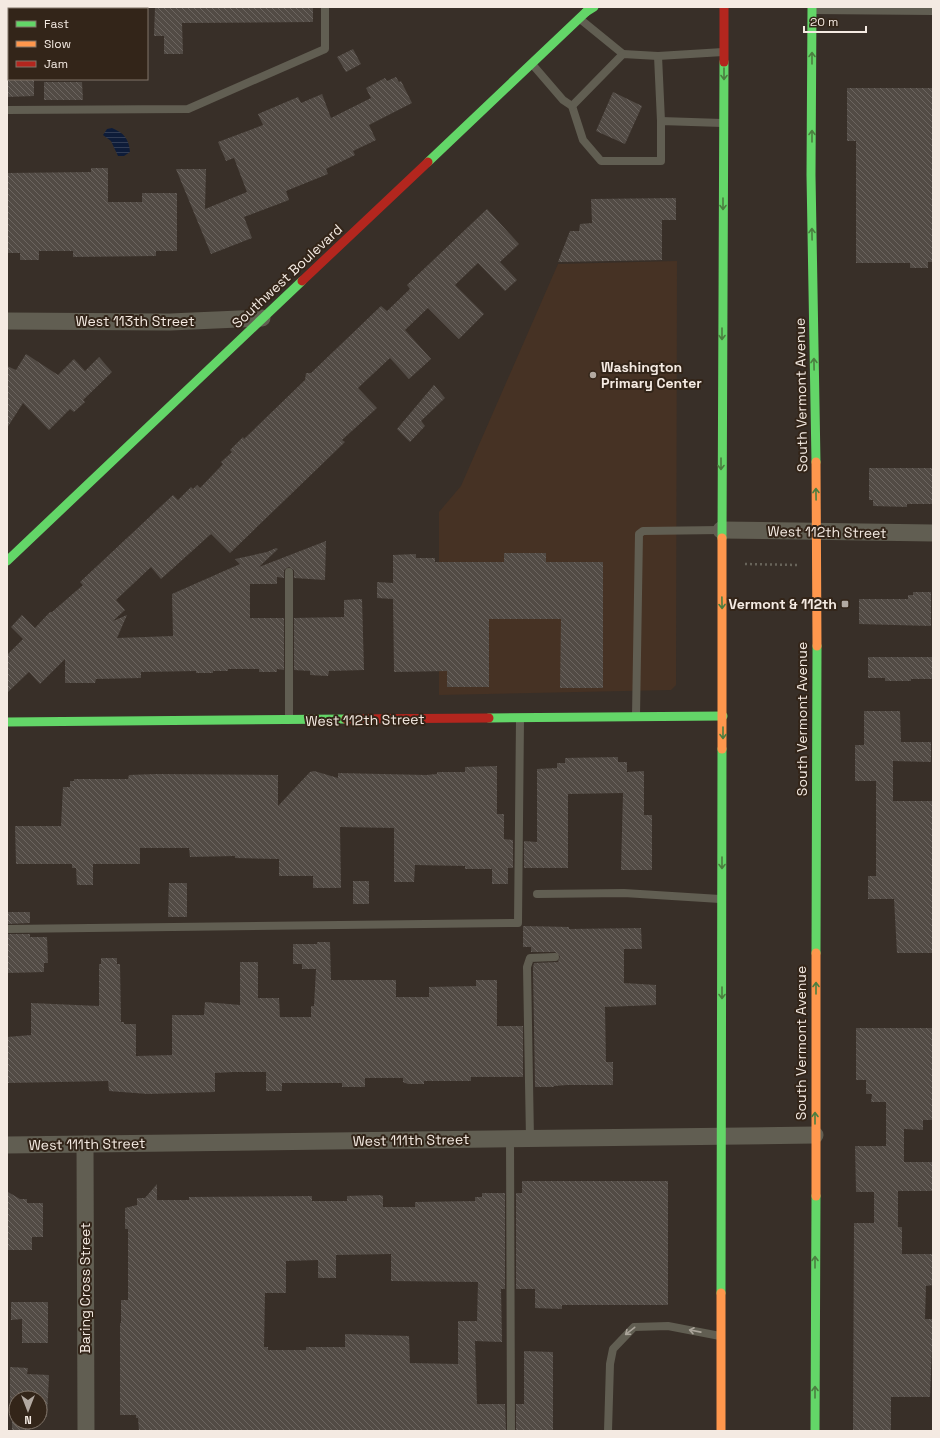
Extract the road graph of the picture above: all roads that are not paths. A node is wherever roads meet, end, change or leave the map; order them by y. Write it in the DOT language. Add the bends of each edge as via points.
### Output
graph roads {
  1 [pos="325,7"];
  2 [pos="724,7"];
  3 [pos="812,8"];
  4 [pos="590,9"];
  5 [pos="933,11"];
  6 [pos="580,19"];
  7 [pos="724,52"];
  8 [pos="623,54"];
  9 [pos="658,56"];
  10 [pos="532,63"];
  11 [pos="572,106"];
  12 [pos="7,110"];
  13 [pos="662,121"];
  14 [pos="724,123"];
  15 [pos="262,318"];
  16 [pos="7,321"];
  17 [pos="721,530"];
  18 [pos="817,533"];
  19 [pos="933,533"];
  20 [pos="7,561"];
  21 [pos="289,572"];
  22 [pos="723,716"];
  23 [pos="636,717"];
  24 [pos="520,718"];
  25 [pos="289,720"];
  26 [pos="7,722"];
  27 [pos="537,894"];
  28 [pos="722,899"];
  29 [pos="7,929"];
  30 [pos="556,957"];
  31 [pos="815,1135"];
  32 [pos="722,1136"];
  33 [pos="510,1139"];
  34 [pos="530,1139"];
  35 [pos="85,1144"];
  36 [pos="7,1145"];
  37 [pos="722,1336"];
  38 [pos="86,1431"];
  39 [pos="511,1431"];
  40 [pos="608,1431"];
  41 [pos="721,1431"];
  42 [pos="815,1431"];
  1 -- 12 [label="lane" via="325,49 188,109"];
  2 -- 7 [label="main road"];
  3 -- 5 [label="lane"];
  18 -- 3 [label="main road, South Vermont Avenue, one-way"];
  4 -- 6 [label="main road, Southwest Boulevard"];
  6 -- 8 [label="lane"];
  6 -- 10 [label="main road, Southwest Boulevard"];
  7 -- 9 [label="lane"];
  7 -- 14 [label="main road, one-way"];
  8 -- 9 [label="lane"];
  8 -- 11 [label="lane"];
  9 -- 13 [label="lane"];
  10 -- 11 [label="lane" via="563,100"];
  10 -- 15 [label="main road, Southwest Boulevard"];
  11 -- 13 [label="lane" via="583,140 601,161 661,161"];
  13 -- 14 [label="lane"];
  14 -- 17 [label="main road, one-way"];
  15 -- 16 [label="street, West 113th Street" via="170,322"];
  15 -- 20 [label="main road, Southwest Boulevard"];
  17 -- 18 [label="street, West 112th Street"];
  17 -- 22 [label="main road, one-way"];
  17 -- 23 [label="lane" via="643,530 638,534"];
  18 -- 19 [label="street, West 112th Street"];
  31 -- 18 [label="main road, South Vermont Avenue, one-way"];
  21 -- 25 [label="lane"];
  22 -- 23 [label="main road, West 112th Street"];
  22 -- 28 [label="main road, one-way"];
  23 -- 24 [label="main road, West 112th Street"];
  24 -- 25 [label="main road, West 112th Street"];
  24 -- 29 [label="lane" via="518,923"];
  25 -- 26 [label="main road, West 112th Street"];
  27 -- 28 [label="lane" via="624,893"];
  28 -- 32 [label="main road, one-way"];
  30 -- 34 [label="lane" via="530,958 527,967"];
  31 -- 32 [label="street, West 111th Street"];
  42 -- 31 [label="main road, South Vermont Avenue, one-way"];
  32 -- 34 [label="street, West 111th Street"];
  32 -- 37 [label="main road"];
  33 -- 34 [label="street, West 111th Street"];
  33 -- 35 [label="street, West 111th Street"];
  33 -- 39 [label="lane"];
  35 -- 36 [label="street, West 111th Street"];
  35 -- 38 [label="street, Baring Cross Street"];
  37 -- 40 [label="lane, one-way" via="668,1326 634,1327 613,1349 610,1364"];
  37 -- 41 [label="main road"];
}
